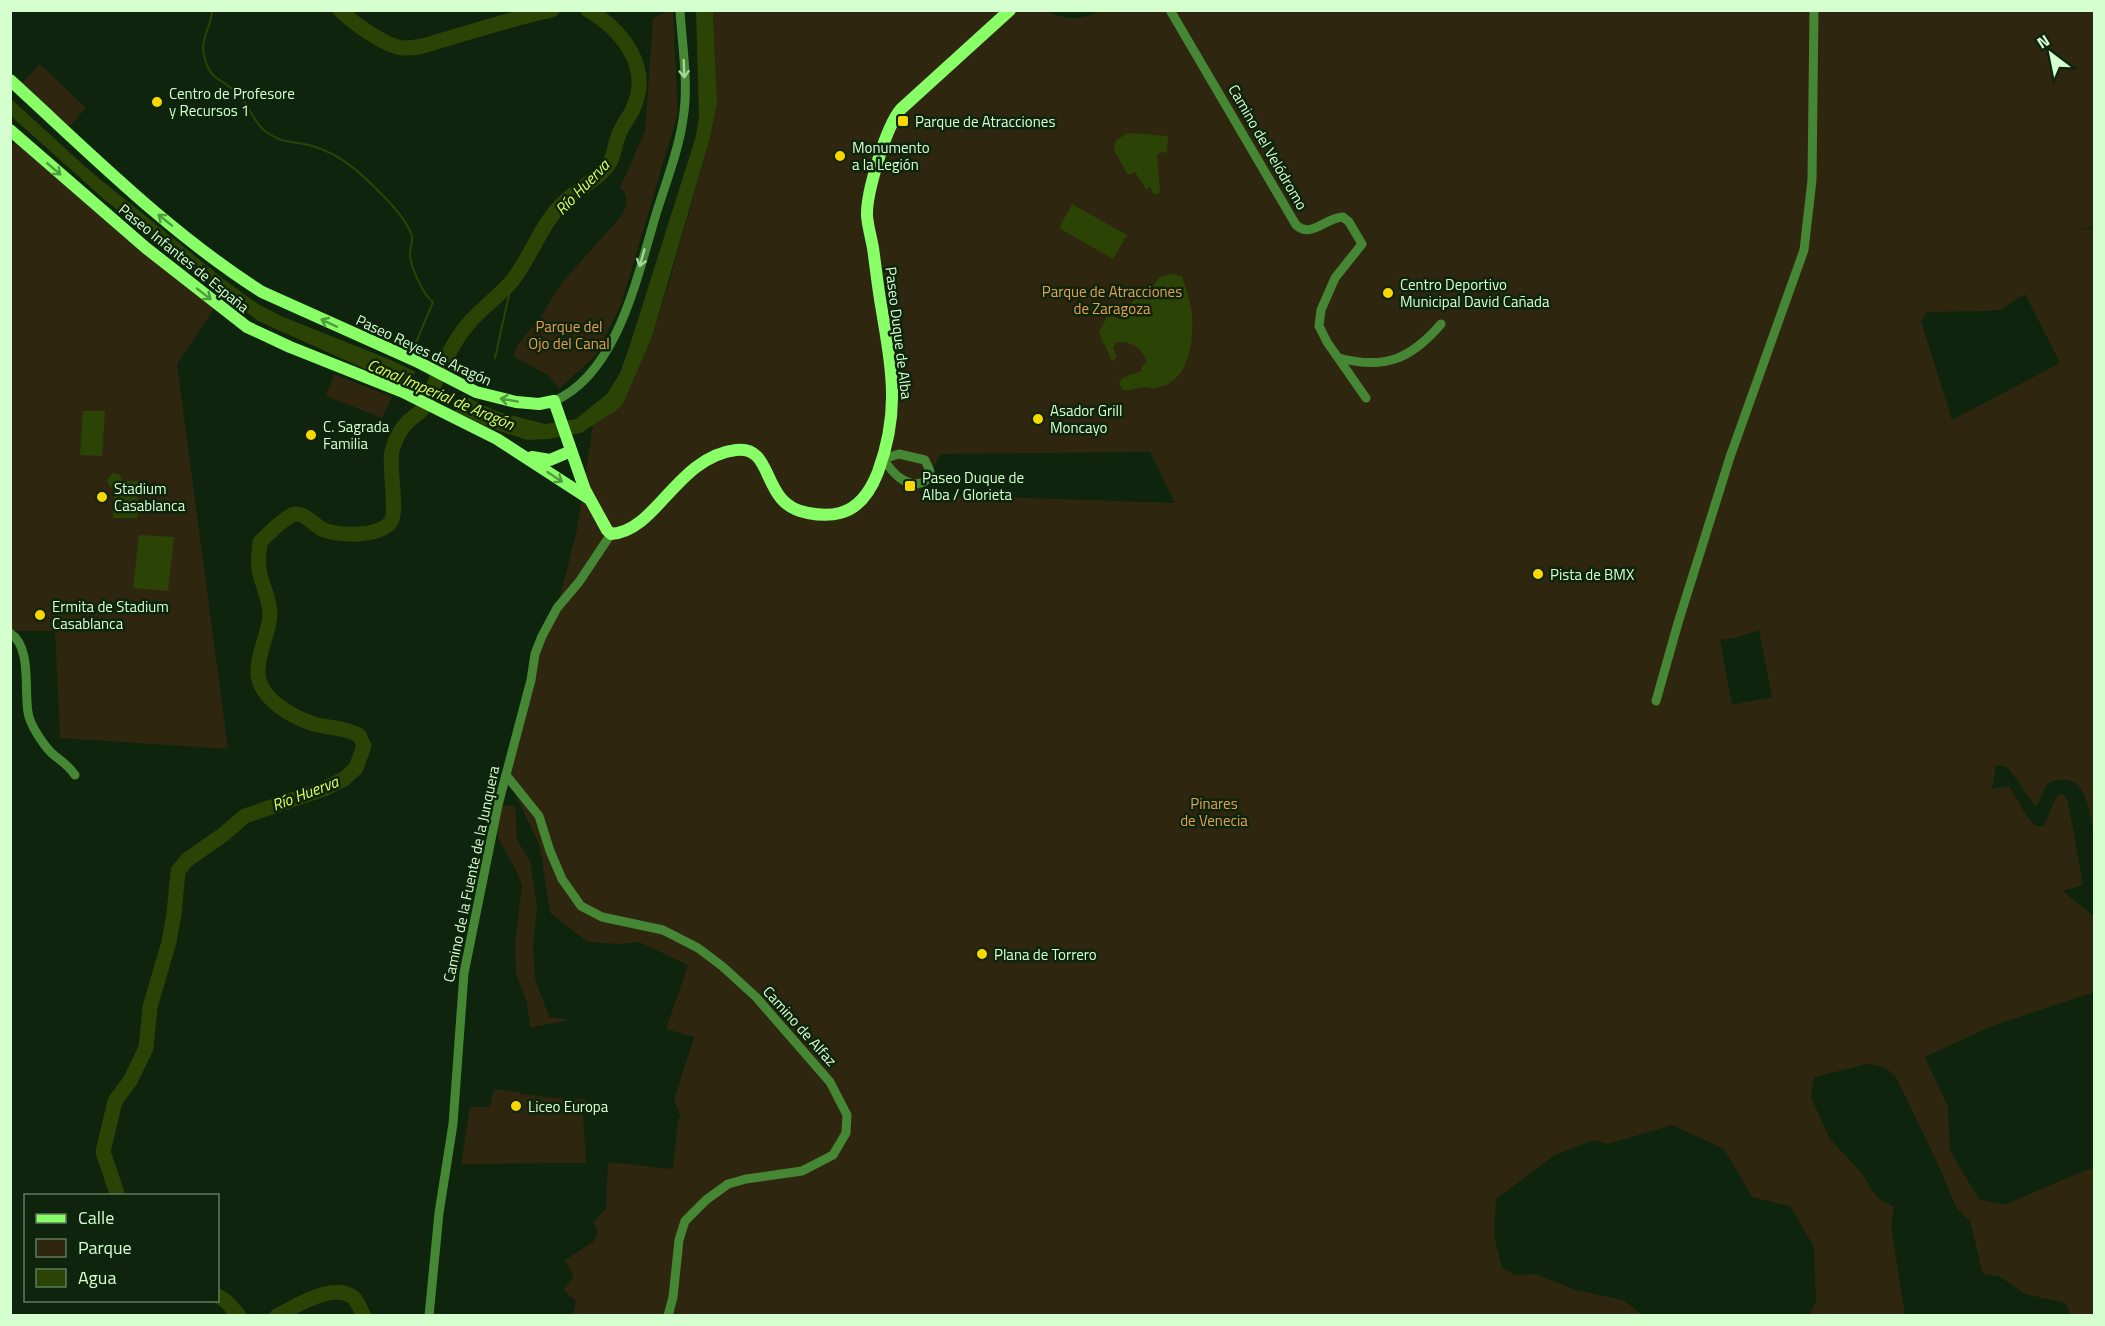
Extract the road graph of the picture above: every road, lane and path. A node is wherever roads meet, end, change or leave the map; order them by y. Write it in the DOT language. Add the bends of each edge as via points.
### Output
graph roads {
  1 [pos="680,10"];
  2 [pos="1010,10"];
  3 [pos="1170,10"];
  4 [pos="1814,10"];
  5 [pos="10,80"];
  6 [pos="10,130"];
  7 [pos="1442,324"];
  8 [pos="1339,358"];
  9 [pos="1366,398"];
  10 [pos="554,401"];
  11 [pos="887,441"];
  12 [pos="569,446"];
  13 [pos="522,454"];
  14 [pos="899,454"];
  15 [pos="883,459"];
  16 [pos="589,499"];
  17 [pos="611,534"];
  18 [pos="10,633"];
  19 [pos="1656,702"];
  20 [pos="75,775"];
  21 [pos="506,775"];
  22 [pos="429,1316"];
  23 [pos="668,1316"];
  1 -- 10 [label="street, one-way" via="684,119 627,309 600,361 573,389"];
  2 -- 11 [label="street, Paseo Duque de Alba" via="897,113 876,169 867,215 891,371 893,407"];
  3 -- 8 [label="street, Camino del Velódromo" via="1296,225 1313,230 1343,217 1362,244 1335,278 1321,310 1319,326"];
  4 -- 19 [label="street" via="1812,180 1804,249 1730,457"];
  10 -- 5 [label="street, Paseo Reyes de Aragón, one-way" via="539,404 485,395 262,292 132,192"];
  6 -- 13 [label="street, Paseo Infantes de España, one-way" via="146,248 240,322 290,347 403,392"];
  7 -- 8 [label="street" via="1425,342 1400,358 1357,363"];
  8 -- 9 [label="street"];
  10 -- 12 [label="street, Paseo Infantes de España"];
  11 -- 14 [label="street"];
  11 -- 15 [label="street, Paseo Duque de Alba"];
  12 -- 13 [label="street, Paseo Infantes de España" via="550,460"];
  12 -- 16 [label="street, Paseo Infantes de España"];
  13 -- 16 [label="street, Paseo Infantes de España, one-way"];
  14 -- 15 [label="street"];
  14 -- 15 [label="street" via="925,460 930,471 927,480 905,481"];
  15 -- 17 [label="street, Paseo Duque de Alba" via="871,488 858,504 838,514 816,514 793,510 780,499 754,453 727,452 685,475 640,523"];
  16 -- 17 [label="street, Paseo Infantes de España"];
  17 -- 21 [label="street, Camino de la Fuente de la Junquera" via="557,608 542,636"];
  18 -- 20 [label="street" via="19,640 24,652 28,716 45,746 68,764"];
  21 -- 22 [label="street, Camino de la Fuente de la Junquera" via="464,973 453,1124"];
  21 -- 23 [label="street, Camino de Alfaz" via="539,816 562,879 581,906 602,917 663,930 722,966 756,998 830,1082 847,1115 846,1133 833,1155 802,1171 728,1184 685,1221"];
}
